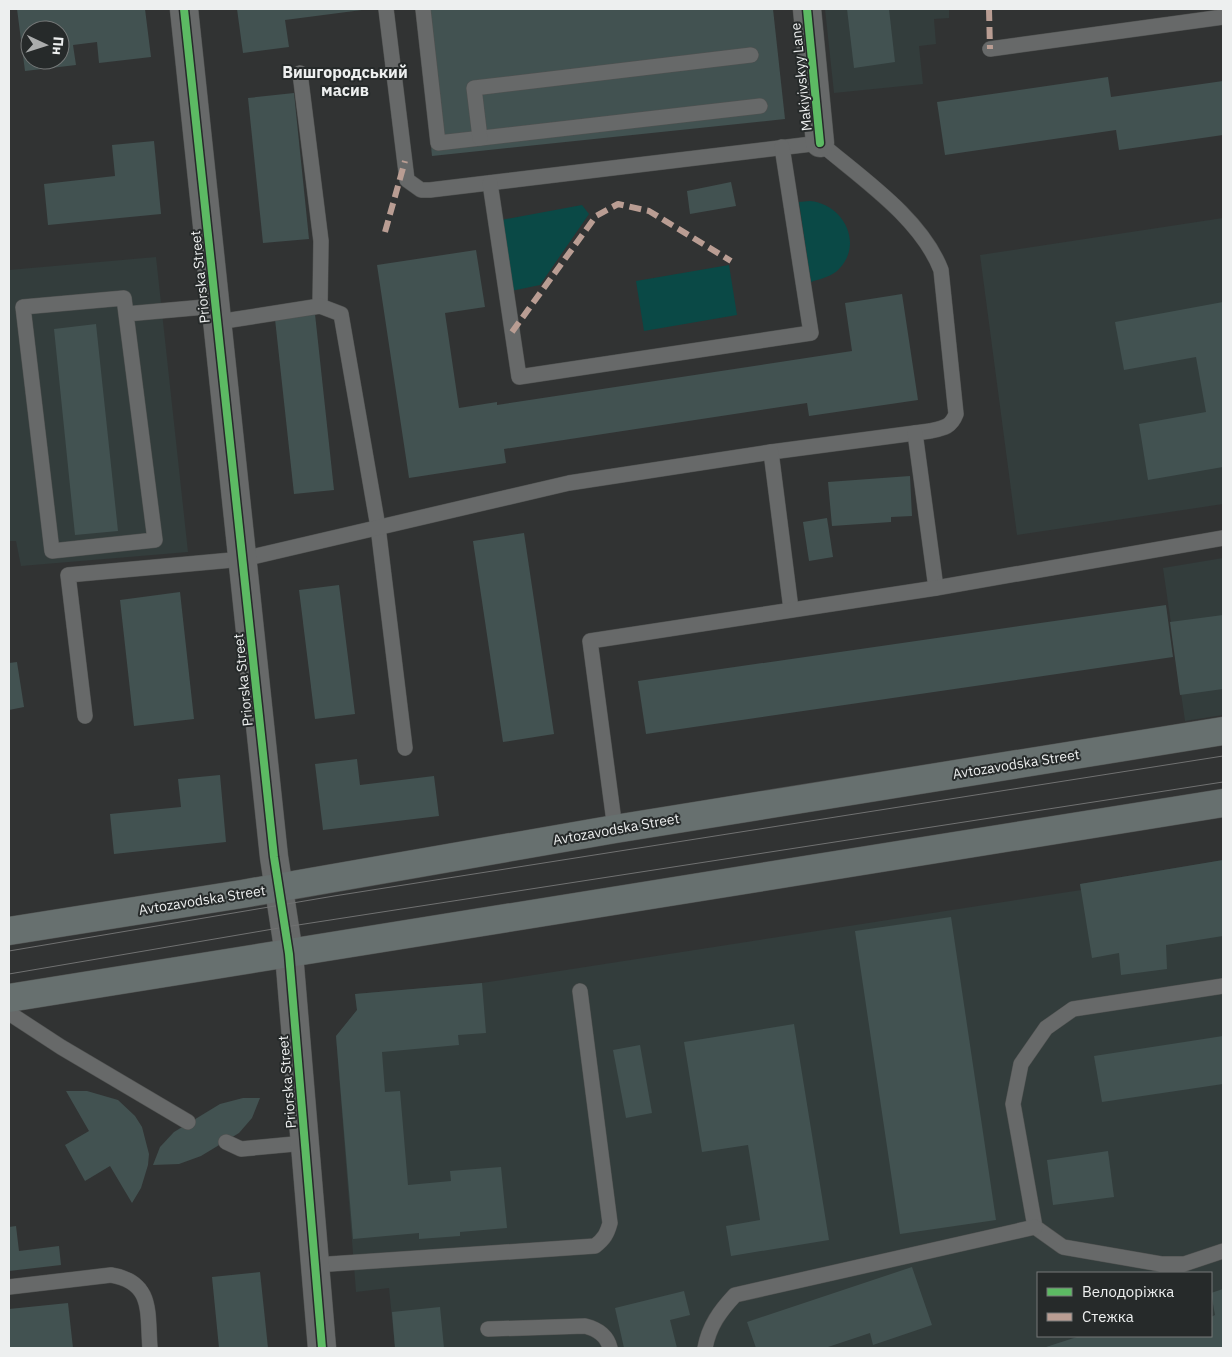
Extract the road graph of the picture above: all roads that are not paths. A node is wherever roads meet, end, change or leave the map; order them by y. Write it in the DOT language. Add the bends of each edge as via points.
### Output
graph roads {
  1 [pos="184,9"];
  2 [pos="386,9"];
  3 [pos="423,9"];
  4 [pos="807,9"];
  5 [pos="1223,17"];
  6 [pos="990,49"];
  7 [pos="751,55"];
  8 [pos="300,72"];
  9 [pos="760,106"];
  10 [pos="480,138"];
  11 [pos="820,143"];
  12 [pos="782,147"];
  13 [pos="490,183"];
  14 [pos="320,306"];
  15 [pos="126,314"];
  16 [pos="217,314"];
  17 [pos="915,433"];
  18 [pos="771,452"];
  19 [pos="378,527"];
  20 [pos="1223,538"];
  21 [pos="243,559"];
  22 [pos="936,588"];
  23 [pos="791,609"];
  24 [pos="85,716"];
  25 [pos="1223,731"];
  26 [pos="405,748"];
  27 [pos="1223,803"];
  28 [pos="615,829"];
  29 [pos="278,887"];
  30 [pos="9,931"];
  31 [pos="289,954"];
  32 [pos="1223,986"];
  33 [pos="580,991"];
  34 [pos="9,998"];
  35 [pos="9,1013"];
  36 [pos="188,1122"];
  37 [pos="226,1142"];
  38 [pos="305,1143"];
  39 [pos="1035,1227"];
  40 [pos="1223,1251"];
  41 [pos="315,1265"];
  42 [pos="9,1287"];
  43 [pos="488,1329"];
  44 [pos="150,1348"];
  45 [pos="322,1348"];
  46 [pos="610,1348"];
  47 [pos="705,1348"];
  1 -- 16 [label="street, Priorska Street"];
  2 -- 13 [label="lane" via="407,180 421,190"];
  3 -- 10 [label="lane" via="438,143"];
  4 -- 11 [label="street, Makiyivskyy Lane"];
  5 -- 6 [label="lane"];
  7 -- 10 [label="lane" via="474,88"];
  8 -- 14 [label="lane" via="321,241"];
  9 -- 10 [label="lane"];
  11 -- 12 [label="lane"];
  11 -- 17 [label="lane" via="898,210 923,236 941,270 956,414 946,428"];
  12 -- 13 [label="lane"];
  12 -- 13 [label="lane" via="810,333 519,377"];
  14 -- 16 [label="lane"];
  14 -- 19 [label="lane" via="341,314"];
  15 -- 15 [label="lane" via="124,298 23,307 52,551 155,540"];
  15 -- 16 [label="lane"];
  16 -- 21 [label="street, Priorska Street"];
  17 -- 18 [label="lane"];
  17 -- 22 [label="lane"];
  18 -- 19 [label="lane" via="568,483"];
  18 -- 23 [label="lane"];
  19 -- 21 [label="lane"];
  19 -- 26 [label="lane"];
  20 -- 22 [label="lane"];
  21 -- 24 [label="lane" via="68,575"];
  21 -- 29 [label="street, Priorska Street"];
  22 -- 23 [label="lane"];
  23 -- 28 [label="lane" via="590,641"];
  25 -- 28 [label="main road, Avtozavodska Street"];
  27 -- 31 [label="main road"];
  28 -- 29 [label="main road, Avtozavodska Street"];
  29 -- 30 [label="main road, Avtozavodska Street"];
  29 -- 31 [label="street, Priorska Street"];
  31 -- 34 [label="main road"];
  31 -- 38 [label="street, Priorska Street"];
  32 -- 39 [label="lane" via="1074,1009 1046,1028 1021,1064 1013,1104"];
  33 -- 41 [label="lane" via="610,1223 602,1241 595,1246"];
  35 -- 36 [label="lane"];
  37 -- 38 [label="lane" via="241,1149"];
  38 -- 41 [label="street, Priorska Street"];
  39 -- 40 [label="lane" via="1063,1247 1161,1264 1184,1264"];
  39 -- 47 [label="lane" via="735,1295 719,1312 710,1328"];
  41 -- 45 [label="street, Priorska Street"];
  42 -- 44 [label="lane" via="111,1275 124,1277 142,1290"];
  43 -- 46 [label="lane" via="585,1326 597,1329"];
}
